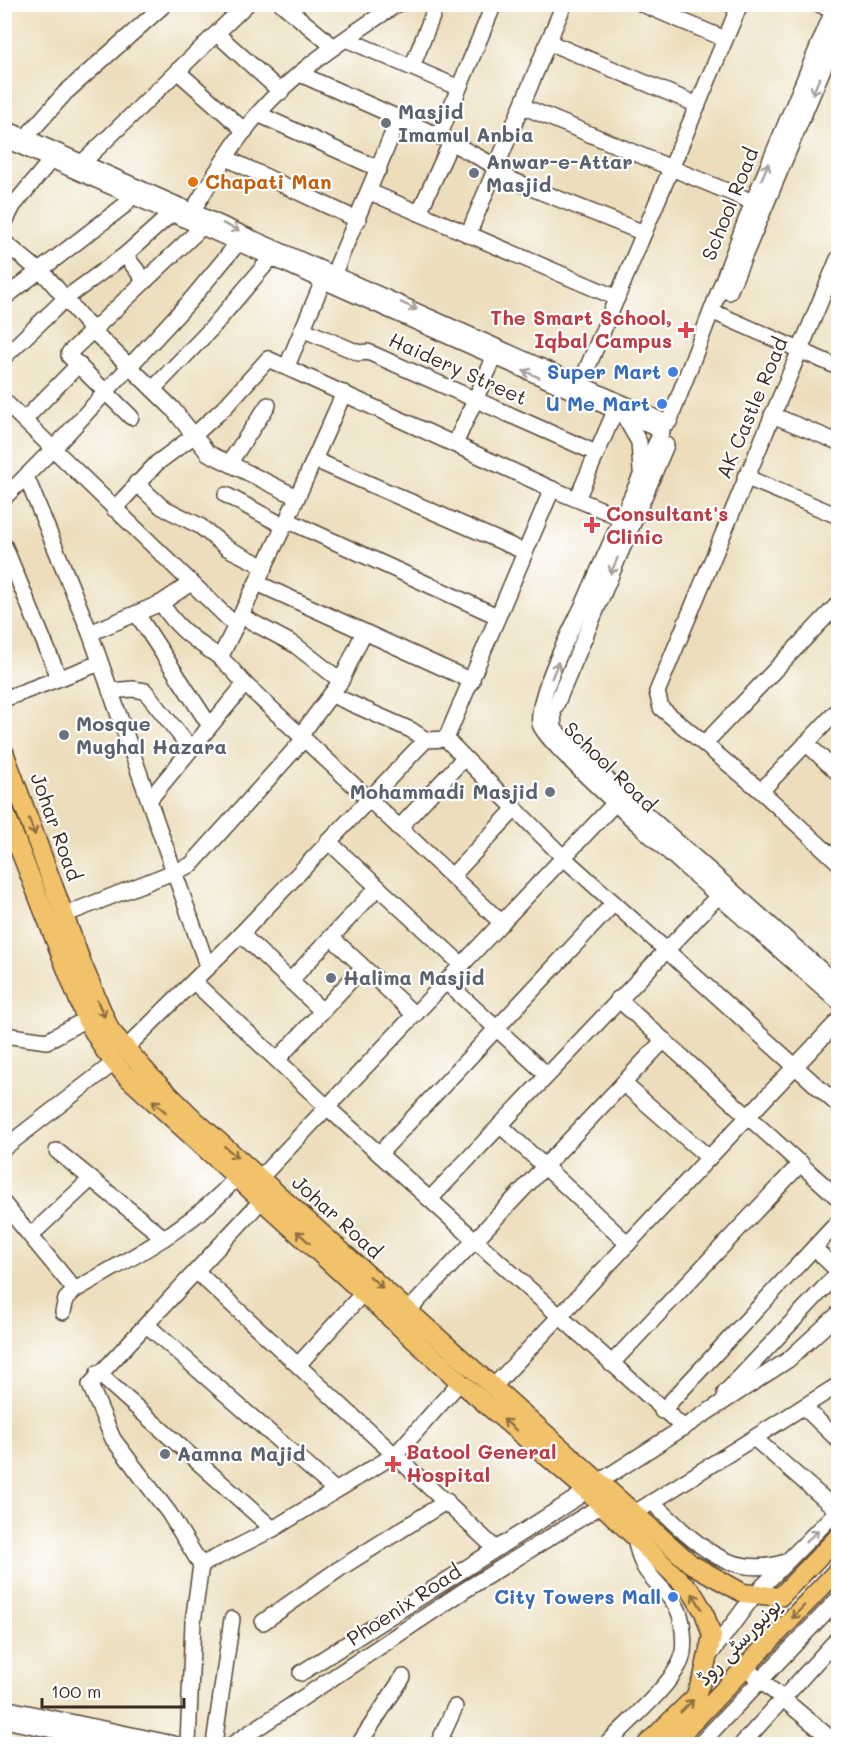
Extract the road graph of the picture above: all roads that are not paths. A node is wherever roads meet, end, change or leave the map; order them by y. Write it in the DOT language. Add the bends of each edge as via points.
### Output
graph roads {
  1 [pos="165,4"];
  2 [pos="247,4"];
  3 [pos="282,4"];
  4 [pos="437,4"];
  5 [pos="494,4"];
  6 [pos="564,4"];
  7 [pos="642,4"];
  8 [pos="740,4"];
  9 [pos="819,4"];
  10 [pos="395,5"];
  11 [pos="835,8"];
  12 [pos="217,33"];
  13 [pos="838,33"];
  14 [pos="725,39"];
  15 [pos="548,42"];
  16 [pos="340,43"];
  17 [pos="412,67"];
  18 [pos="177,71"];
  19 [pos="300,74"];
  20 [pos="459,88"];
  21 [pos="281,92"];
  22 [pos="698,105"];
  23 [pos="522,106"];
  24 [pos="258,114"];
  25 [pos="399,118"];
  26 [pos="4,128"];
  27 [pos="245,131"];
  28 [pos="26,137"];
  29 [pos="445,139"];
  30 [pos="4,140"];
  31 [pos="226,158"];
  32 [pos="51,160"];
  33 [pos="83,162"];
  34 [pos="380,169"];
  35 [pos="495,170"];
  36 [pos="671,170"];
  37 [pos="135,192"];
  38 [pos="370,192"];
  39 [pos="753,202"];
  40 [pos="193,210"];
  41 [pos="419,213"];
  42 [pos="171,214"];
  43 [pos="358,220"];
  44 [pos="4,224"];
  45 [pos="202,227"];
  46 [pos="644,233"];
  47 [pos="468,234"];
  48 [pos="4,242"];
  49 [pos="238,243"];
  50 [pos="743,243"];
  51 [pos="125,255"];
  52 [pos="271,258"];
  53 [pos="838,259"];
  54 [pos="38,270"];
  55 [pos="328,277"];
  56 [pos="145,281"];
  57 [pos="832,289"];
  58 [pos="4,298"];
  59 [pos="66,298"];
  60 [pos="616,298"];
  61 [pos="720,315"];
  62 [pos="302,329"];
  63 [pos="92,330"];
  64 [pos="799,350"];
  65 [pos="4,357"];
  66 [pos="494,358"];
  67 [pos="79,364"];
  68 [pos="129,365"];
  69 [pos="287,366"];
  70 [pos="838,368"];
  71 [pos="581,383"];
  72 [pos="153,389"];
  73 [pos="105,391"];
  74 [pos="344,393"];
  75 [pos="476,399"];
  76 [pos="4,400"];
  77 [pos="268,405"];
  78 [pos="619,413"];
  79 [pos="772,415"];
  80 [pos="131,417"];
  81 [pos="25,419"];
  82 [pos="668,427"];
  83 [pos="192,437"];
  84 [pos="838,442"];
  85 [pos="455,444"];
  86 [pos="54,448"];
  87 [pos="596,453"];
  88 [pos="315,460"];
  89 [pos="230,462"];
  90 [pos="641,474"];
  91 [pos="26,476"];
  92 [pos="745,477"];
  93 [pos="136,483"];
  94 [pos="552,489"];
  95 [pos="639,494"];
  96 [pos="226,495"];
  97 [pos="297,496"];
  98 [pos="4,498"];
  99 [pos="577,499"];
  100 [pos="114,509"];
  101 [pos="838,516"];
  102 [pos="622,518"];
  103 [pos="286,523"];
  104 [pos="4,545"];
  105 [pos="523,551"];
  106 [pos="265,567"];
  107 [pos="191,583"];
  108 [pos="258,583"];
  109 [pos="161,603"];
  110 [pos="838,604"];
  111 [pos="137,614"];
  112 [pos="497,616"];
  113 [pos="238,621"];
  114 [pos="364,632"];
  115 [pos="90,633"];
  116 [pos="220,658"];
  117 [pos="100,663"];
  118 [pos="59,678"];
  119 [pos="340,681"];
  120 [pos="472,681"];
  121 [pos="245,684"];
  122 [pos="110,691"];
  123 [pos="332,695"];
  124 [pos="4,699"];
  125 [pos="838,710"];
  126 [pos="210,726"];
  127 [pos="302,737"];
  128 [pos="446,739"];
  129 [pos="426,741"];
  130 [pos="705,743"];
  131 [pos="806,743"];
  132 [pos="191,749"];
  133 [pos="4,752"];
  134 [pos="464,758"];
  135 [pos="581,764"];
  136 [pos="838,773"];
  137 [pos="761,791"];
  138 [pos="149,800"];
  139 [pos="369,800"];
  140 [pos="615,803"];
  141 [pos="515,809"];
  142 [pos="5,815"];
  143 [pos="399,828"];
  144 [pos="328,842"];
  145 [pos="564,858"];
  146 [pos="838,862"];
  147 [pos="174,873"];
  148 [pos="452,876"];
  149 [pos="378,887"];
  150 [pos="719,895"];
  151 [pos="614,903"];
  152 [pos="64,915"];
  153 [pos="502,923"];
  154 [pos="240,934"];
  155 [pos="331,937"];
  156 [pos="667,951"];
  157 [pos="462,965"];
  158 [pos="363,967"];
  159 [pos="208,968"];
  160 [pos="290,981"];
  161 [pos="194,982"];
  162 [pos="446,982"];
  163 [pos="838,985"];
  164 [pos="618,999"];
  165 [pos="838,1001"];
  166 [pos="322,1011"];
  167 [pos="415,1015"];
  168 [pos="86,1019"];
  169 [pos="838,1021"];
  170 [pos="496,1029"];
  171 [pos="4,1035"];
  172 [pos="663,1040"];
  173 [pos="120,1056"];
  174 [pos="277,1060"];
  175 [pos="797,1067"];
  176 [pos="547,1075"];
  177 [pos="623,1083"];
  178 [pos="838,1105"];
  179 [pos="328,1108"];
  180 [pos="749,1116"];
  181 [pos="500,1125"];
  182 [pos="4,1148"];
  183 [pos="57,1151"];
  184 [pos="380,1153"];
  185 [pos="709,1158"];
  186 [pos="801,1163"];
  187 [pos="544,1167"];
  188 [pos="237,1177"];
  189 [pos="260,1178"];
  190 [pos="91,1179"];
  191 [pos="838,1198"];
  192 [pos="430,1199"];
  193 [pos="262,1200"];
  194 [pos="4,1204"];
  195 [pos="838,1222"];
  196 [pos="31,1235"];
  197 [pos="164,1238"];
  198 [pos="476,1241"];
  199 [pos="628,1244"];
  200 [pos="814,1248"];
  201 [pos="197,1272"];
  202 [pos="838,1272"];
  203 [pos="75,1290"];
  204 [pos="364,1292"];
  205 [pos="408,1311"];
  206 [pos="63,1312"];
  207 [pos="838,1314"];
  208 [pos="559,1317"];
  209 [pos="148,1326"];
  210 [pos="611,1364"];
  211 [pos="298,1365"];
  212 [pos="98,1373"];
  213 [pos="460,1382"];
  214 [pos="838,1385"];
  215 [pos="493,1387"];
  216 [pos="804,1407"];
  217 [pos="711,1408"];
  218 [pos="662,1410"];
  219 [pos="684,1428"];
  220 [pos="754,1438"];
  221 [pos="838,1440"];
  222 [pos="396,1454"];
  223 [pos="593,1487"];
  224 [pos="335,1490"];
  225 [pos="447,1501"];
  226 [pos="652,1502"];
  227 [pos="602,1505"];
  228 [pos="838,1511"];
  229 [pos="630,1526"];
  230 [pos="273,1529"];
  231 [pos="838,1537"];
  232 [pos="496,1549"];
  233 [pos="785,1562"];
  234 [pos="201,1565"];
  235 [pos="838,1570"];
  236 [pos="755,1594"];
  237 [pos="780,1597"];
  238 [pos="838,1599"];
  239 [pos="232,1619"];
  240 [pos="264,1622"];
  241 [pos="838,1638"];
  242 [pos="709,1656"];
  243 [pos="745,1668"];
  244 [pos="302,1673"];
  245 [pos="403,1677"];
  246 [pos="760,1680"];
  247 [pos="782,1698"];
  248 [pos="455,1707"];
  249 [pos="4,1708"];
  250 [pos="4,1720"];
  251 [pos="835,1741"];
  252 [pos="120,1744"];
  253 [pos="174,1744"];
  254 [pos="188,1744"];
  255 [pos="214,1744"];
  256 [pos="233,1744"];
  257 [pos="359,1744"];
  258 [pos="438,1744"];
  259 [pos="607,1744"];
  260 [pos="647,1744"];
  261 [pos="672,1744"];
  262 [pos="700,1744"];
  263 [pos="742,1744"];
  1 -- 28 [label="street" via="65,93"];
  2 -- 12 [label="street"];
  3 -- 16 [label="street"];
  4 -- 17 [label="street"];
  5 -- 20 [label="street"];
  6 -- 15 [label="street"];
  7 -- 14 [label="street"];
  8 -- 14 [label="street"];
  9 -- 11 [label="street"];
  10 -- 16 [label="street"];
  39 -- 11 [label="street, School Road, one-way"];
  12 -- 18 [label="street"];
  12 -- 21 [label="street"];
  13 -- 50 [label="street, School Road, one-way"];
  14 -- 22 [label="street"];
  15 -- 22 [label="street"];
  15 -- 23 [label="street"];
  16 -- 17 [label="street"];
  16 -- 19 [label="street"];
  17 -- 20 [label="street"];
  18 -- 27 [label="street"];
  18 -- 33 [label="street"];
  19 -- 21 [label="street"];
  19 -- 25 [label="street"];
  20 -- 29 [label="street"];
  21 -- 24 [label="street"];
  22 -- 36 [label="street"];
  23 -- 35 [label="street"];
  23 -- 36 [label="street"];
  24 -- 27 [label="street"];
  24 -- 34 [label="street"];
  25 -- 29 [label="street"];
  25 -- 34 [label="street"];
  26 -- 28 [label="street"];
  27 -- 31 [label="street"];
  28 -- 33 [label="street"];
  29 -- 35 [label="street"];
  29 -- 41 [label="street"];
  30 -- 32 [label="street"];
  31 -- 40 [label="street"];
  31 -- 43 [label="street"];
  32 -- 37 [label="street"];
  32 -- 44 [label="street" via="13,206"];
  33 -- 37 [label="street"];
  34 -- 38 [label="street"];
  35 -- 46 [label="street"];
  35 -- 47 [label="street"];
  36 -- 39 [label="street"];
  36 -- 46 [label="street"];
  37 -- 40 [label="street"];
  37 -- 42 [label="street"];
  37 -- 54 [label="street" via="125,205"];
  38 -- 41 [label="street"];
  38 -- 43 [label="street"];
  39 -- 50 [label="street, School Road"];
  40 -- 55 [label="street, one-way"];
  41 -- 47 [label="street"];
  42 -- 45 [label="street"];
  42 -- 51 [label="street"];
  43 -- 55 [label="street"];
  45 -- 49 [label="street"];
  45 -- 56 [label="street"];
  46 -- 60 [label="street"];
  47 -- 60 [label="street"];
  48 -- 54 [label="street"];
  49 -- 52 [label="street"];
  49 -- 68 [label="street"];
  50 -- 61 [label="street, School Road"];
  50 -- 82 [label="street, School Road"];
  51 -- 56 [label="street"];
  51 -- 59 [label="street"];
  52 -- 55 [label="street"];
  52 -- 72 [label="street"];
  53 -- 57 [label="street, AK Castle Road"];
  54 -- 58 [label="street"];
  54 -- 59 [label="street"];
  55 -- 62 [label="street"];
  55 -- 66 [label="street"];
  55 -- 71 [label="street, one-way"];
  56 -- 63 [label="street"];
  57 -- 64 [label="street, AK Castle Road"];
  59 -- 63 [label="street"];
  59 -- 65 [label="street"];
  60 -- 71 [label="street"];
  61 -- 64 [label="street"];
  61 -- 82 [label="street, School Road"];
  62 -- 69 [label="street"];
  62 -- 75 [label="street, Haidery Street" via="359,353 368,352"];
  63 -- 67 [label="street" via="69,353"];
  63 -- 68 [label="street"];
  64 -- 70 [label="street"];
  64 -- 79 [label="street, AK Castle Road"];
  66 -- 75 [label="street"];
  78 -- 66 [label="street, one-way"];
  67 -- 73 [label="street"];
  67 -- 81 [label="street"];
  68 -- 72 [label="street"];
  68 -- 73 [label="street"];
  69 -- 74 [label="street"];
  69 -- 83 [label="street" via="268,359"];
  71 -- 82 [label="street"];
  72 -- 83 [label="street"];
  73 -- 80 [label="street"];
  73 -- 86 [label="street"];
  74 -- 85 [label="street"];
  74 -- 88 [label="street"];
  75 -- 85 [label="street"];
  75 -- 87 [label="street, Haidery Street"];
  76 -- 81 [label="street"];
  77 -- 89 [label="street"];
  78 -- 82 [label="street"];
  78 -- 87 [label="street"];
  78 -- 90 [label="street" via="639,442"];
  79 -- 84 [label="street"];
  79 -- 92 [label="street, AK Castle Road"];
  81 -- 86 [label="street"];
  82 -- 90 [label="street, School Road"];
  82 -- 95 [label="street, School Road"];
  83 -- 89 [label="street" via="208,453"];
  83 -- 93 [label="street"];
  85 -- 94 [label="street"];
  86 -- 91 [label="street"];
  86 -- 100 [label="street"];
  87 -- 99 [label="street"];
  88 -- 97 [label="street"];
  88 -- 105 [label="street"];
  89 -- 97 [label="street"];
  90 -- 95 [label="street, School Road"];
  91 -- 98 [label="street"];
  91 -- 115 [label="street"];
  92 -- 101 [label="street"];
  92 -- 130 [label="street, AK Castle Road" via="657,692 661,708"];
  93 -- 100 [label="street"];
  93 -- 106 [label="street" via="162,507"];
  94 -- 99 [label="street"];
  94 -- 105 [label="street"];
  95 -- 102 [label="street, School Road"];
  95 -- 135 [label="street, School Road, one-way" via="553,712 554,729"];
  96 -- 103 [label="street"];
  97 -- 103 [label="street"];
  99 -- 102 [label="street"];
  100 -- 107 [label="street"];
  135 -- 102 [label="street, School Road, one-way" via="550,742 539,726 541,704"];
  103 -- 106 [label="street"];
  103 -- 112 [label="street"];
  104 -- 118 [label="street"];
  105 -- 112 [label="street"];
  106 -- 108 [label="street"];
  107 -- 109 [label="street"];
  107 -- 113 [label="street"];
  108 -- 113 [label="street"];
  108 -- 114 [label="street"];
  109 -- 111 [label="street"];
  109 -- 116 [label="street" via="174,624"];
  110 -- 130 [label="street"];
  111 -- 115 [label="street"];
  111 -- 126 [label="street"];
  112 -- 120 [label="street"];
  113 -- 116 [label="street"];
  113 -- 119 [label="street" via="295,645"];
  114 -- 119 [label="street"];
  114 -- 120 [label="street"];
  115 -- 117 [label="street"];
  116 -- 121 [label="street"];
  117 -- 118 [label="street"];
  117 -- 122 [label="street"];
  118 -- 124 [label="street"];
  119 -- 123 [label="street"];
  120 -- 128 [label="street"];
  121 -- 126 [label="street"];
  121 -- 127 [label="street"];
  122 -- 132 [label="street" via="145,691"];
  122 -- 138 [label="street"];
  123 -- 127 [label="street"];
  123 -- 129 [label="street" via="411,730"];
  125 -- 131 [label="street"];
  126 -- 132 [label="street"];
  127 -- 139 [label="street"];
  127 -- 147 [label="street" via="191,865"];
  128 -- 129 [label="street"];
  128 -- 134 [label="street"];
  129 -- 139 [label="street"];
  130 -- 137 [label="street"];
  131 -- 136 [label="street"];
  131 -- 137 [label="street"];
  132 -- 138 [label="street"];
  133 -- 152 [label="main road, Johar Road, one-way"];
  134 -- 141 [label="street"];
  134 -- 143 [label="street"];
  135 -- 140 [label="street, School Road"];
  135 -- 163 [label="street, School Road"];
  137 -- 146 [label="street"];
  138 -- 147 [label="street"];
  139 -- 143 [label="street"];
  139 -- 144 [label="street"];
  140 -- 145 [label="street"];
  140 -- 150 [label="street, School Road"];
  141 -- 145 [label="street"];
  141 -- 148 [label="street"];
  142 -- 168 [label="main road, Johar Road"];
  143 -- 148 [label="street"];
  144 -- 149 [label="street"];
  144 -- 154 [label="street"];
  145 -- 151 [label="street"];
  145 -- 153 [label="street"];
  147 -- 152 [label="street"];
  147 -- 159 [label="street"];
  148 -- 153 [label="street"];
  149 -- 155 [label="street"];
  149 -- 157 [label="street"];
  150 -- 156 [label="street"];
  150 -- 165 [label="street, School Road"];
  151 -- 156 [label="street"];
  151 -- 170 [label="street"];
  152 -- 173 [label="main road, Johar Road, one-way"];
  153 -- 157 [label="street"];
  154 -- 159 [label="street"];
  154 -- 160 [label="street"];
  155 -- 158 [label="street"];
  155 -- 160 [label="street"];
  156 -- 164 [label="street"];
  156 -- 175 [label="street"];
  157 -- 162 [label="street"];
  158 -- 166 [label="street"];
  158 -- 167 [label="street"];
  159 -- 161 [label="street"];
  160 -- 166 [label="street"];
  161 -- 173 [label="street"];
  161 -- 174 [label="street"];
  162 -- 167 [label="street"];
  162 -- 170 [label="street"];
  164 -- 172 [label="street"];
  164 -- 176 [label="street"];
  166 -- 174 [label="street"];
  167 -- 179 [label="street"];
  168 -- 171 [label="street" via="47,1041"];
  168 -- 173 [label="main road, Johar Road"];
  169 -- 175 [label="street"];
  170 -- 176 [label="street"];
  170 -- 184 [label="street"];
  172 -- 177 [label="street"];
  172 -- 180 [label="street"];
  173 -- 182 [label="street"];
  188 -- 173 [label="main road, Johar Road, one-way"];
  173 -- 189 [label="main road, Johar Road, one-way"];
  174 -- 179 [label="street"];
  175 -- 178 [label="street"];
  175 -- 180 [label="street"];
  176 -- 181 [label="street"];
  177 -- 185 [label="street"];
  177 -- 187 [label="street"];
  179 -- 184 [label="street"];
  179 -- 189 [label="street"];
  180 -- 185 [label="street"];
  180 -- 186 [label="street"];
  181 -- 187 [label="street"];
  181 -- 192 [label="street"];
  183 -- 190 [label="street"];
  184 -- 192 [label="street"];
  185 -- 199 [label="street"];
  186 -- 191 [label="street"];
  186 -- 210 [label="street"];
  187 -- 198 [label="street"];
  187 -- 199 [label="street"];
  188 -- 193 [label="main road, Johar Road"];
  188 -- 197 [label="street" via="216,1202"];
  189 -- 205 [label="main road, Johar Road, one-way"];
  190 -- 196 [label="street"];
  190 -- 197 [label="street"];
  192 -- 198 [label="street"];
  193 -- 201 [label="street"];
  204 -- 193 [label="main road, Johar Road, one-way"];
  194 -- 196 [label="street"];
  195 -- 200 [label="street"];
  196 -- 203 [label="street"];
  197 -- 203 [label="street"];
  198 -- 205 [label="street"];
  198 -- 208 [label="street"];
  199 -- 208 [label="street"];
  200 -- 202 [label="street"];
  200 -- 218 [label="street"];
  201 -- 209 [label="street"];
  201 -- 211 [label="street"];
  202 -- 217 [label="street"];
  203 -- 206 [label="street" via="66,1299"];
  204 -- 211 [label="street"];
  204 -- 213 [label="main road, Johar Road"];
  205 -- 215 [label="main road, Johar Road"];
  207 -- 217 [label="street" via="788,1360"];
  208 -- 210 [label="street"];
  208 -- 215 [label="street"];
  209 -- 212 [label="street"];
  209 -- 224 [label="street"];
  210 -- 218 [label="street"];
  211 -- 222 [label="street"];
  212 -- 230 [label="street"];
  212 -- 234 [label="street" via="90,1389 113,1440 169,1513"];
  213 -- 222 [label="street"];
  223 -- 213 [label="main road, Johar Road, one-way"];
  214 -- 216 [label="street"];
  215 -- 223 [label="main road, Johar Road"];
  216 -- 220 [label="street"];
  216 -- 221 [label="street"];
  217 -- 219 [label="street"];
  218 -- 219 [label="street"];
  219 -- 223 [label="street"];
  220 -- 226 [label="street"];
  220 -- 228 [label="street"];
  222 -- 224 [label="street"];
  222 -- 225 [label="street"];
  223 -- 227 [label="main road, Johar Road"];
  223 -- 229 [label="main road, Johar Road"];
  223 -- 232 [label="street"];
  224 -- 230 [label="street"];
  225 -- 232 [label="street"];
  225 -- 240 [label="street"];
  226 -- 229 [label="street"];
  226 -- 233 [label="street" via="710,1554 754,1566"];
  227 -- 229 [label="main road, Johar Road"];
  227 -- 256 [label="street, Phoenix Road"];
  233 -- 228 [label="street, one-way"];
  229 -- 236 [label="main road, Johar Road" via="743,1593"];
  242 -- 229 [label="main road, Johar Road, one-way" via="711,1636 704,1612 692,1592"];
  229 -- 259 [label="street" via="640,1563 682,1617 682,1659 672,1676"];
  230 -- 234 [label="street"];
  231 -- 237 [label="main road, یونیورسٹی روڈ"];
  232 -- 244 [label="street"];
  233 -- 236 [label="street"];
  234 -- 254 [label="street" via="193,1622"];
  235 -- 243 [label="main road, یونیورسٹی روڈ, one-way"];
  236 -- 237 [label="main road, Johar Road"];
  236 -- 242 [label="street"];
  238 -- 246 [label="street"];
  239 -- 255 [label="street"];
  241 -- 247 [label="street"];
  260 -- 242 [label="main road, یونیورسٹی روڈ, one-way" via="695,1697"];
  243 -- 246 [label="street"];
  243 -- 261 [label="main road, یونیورسٹی روڈ"];
  245 -- 257 [label="street"];
  246 -- 247 [label="street"];
  246 -- 262 [label="street"];
  247 -- 251 [label="street"];
  247 -- 263 [label="street"];
  248 -- 258 [label="street"];
  249 -- 253 [label="street"];
  250 -- 252 [label="street"];
}
